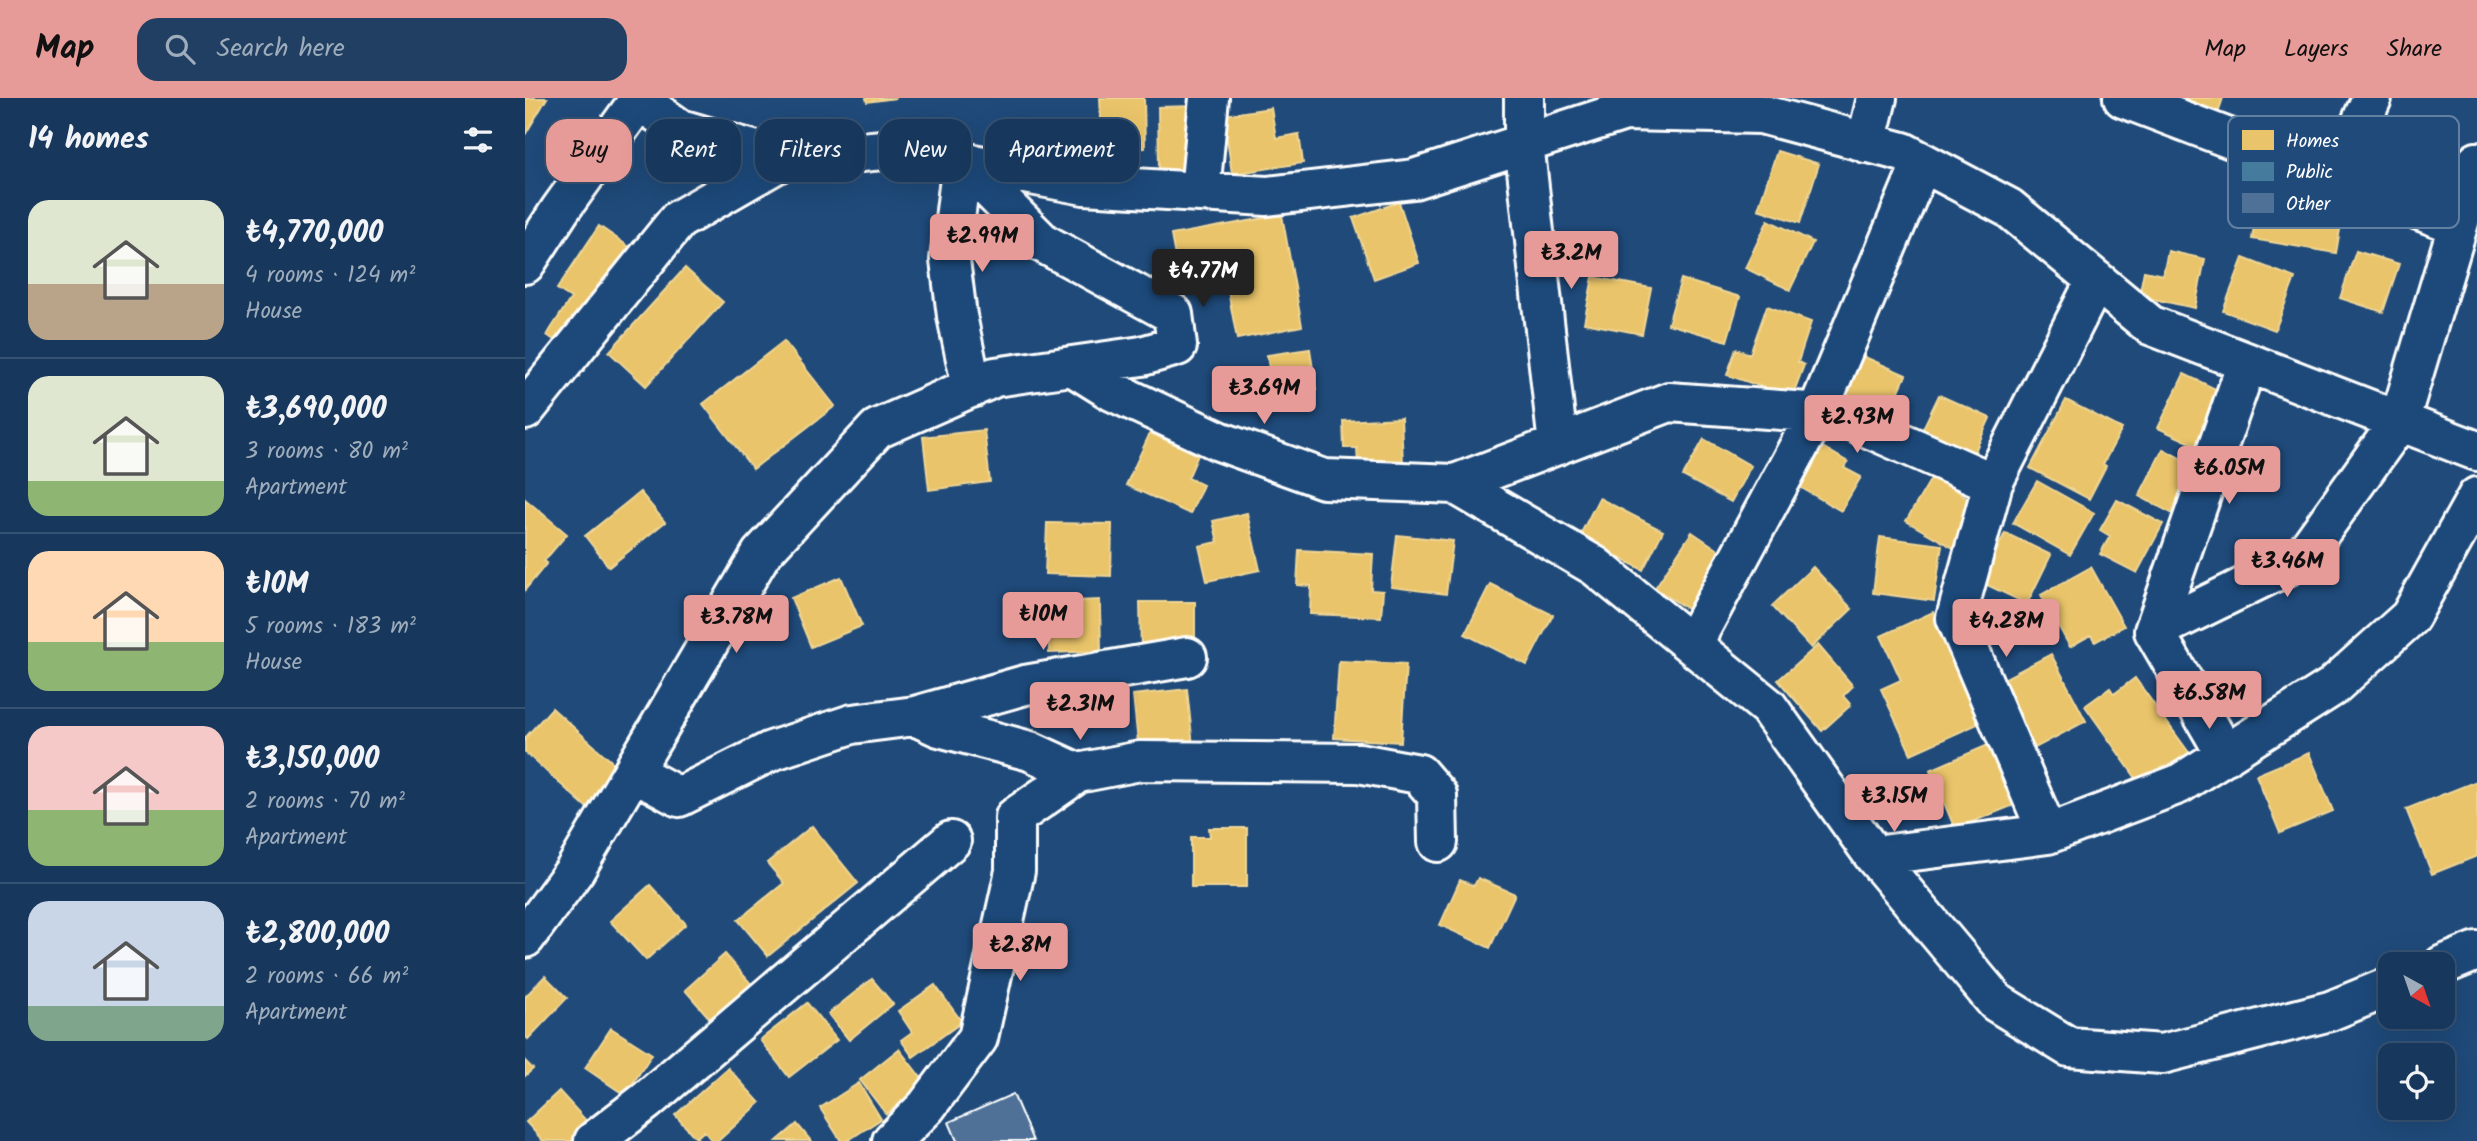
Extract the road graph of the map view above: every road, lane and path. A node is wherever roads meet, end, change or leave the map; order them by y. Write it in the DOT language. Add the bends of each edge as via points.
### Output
graph roads {
  1 [pos="1209,98"];
  2 [pos="1524,98"];
  3 [pos="1877,98"];
  4 [pos="2123,98"];
  5 [pos="2372,98"];
  6 [pos="637,99"];
  7 [pos="1643,105"];
  8 [pos="2364,116"];
  9 [pos="2228,137"];
  10 [pos="1866,143"];
  11 [pos="1524,144"];
  12 [pos="755,151"];
  13 [pos="1922,162"];
  14 [pos="2477,162"];
  15 [pos="971,164"];
  16 [pos="971,171"];
  17 [pos="755,176"];
  18 [pos="960,182"];
  19 [pos="1200,192"];
  20 [pos="2459,222"];
  21 [pos="2457,228"];
  22 [pos="525,264"];
  23 [pos="2096,280"];
  24 [pos="2247,363"];
  25 [pos="1072,366"];
  26 [pos="972,388"];
  27 [pos="525,410"];
  28 [pos="1817,413"];
  29 [pos="2399,422"];
  30 [pos="1558,445"];
  31 [pos="2477,452"];
  32 [pos="1993,483"];
  33 [pos="1455,484"];
  34 [pos="2477,496"];
  35 [pos="2154,631"];
  36 [pos="1692,645"];
  37 [pos="1187,657"];
  38 [pos="915,716"];
  39 [pos="2226,755"];
  40 [pos="633,772"];
  41 [pos="1078,773"];
  42 [pos="2048,834"];
  43 [pos="951,841"];
  44 [pos="1438,842"];
  45 [pos="1874,856"];
  46 [pos="525,938"];
  47 [pos="2477,951"];
  48 [pos="2455,960"];
  49 [pos="2378,991"];
  50 [pos="594,1141"];
  51 [pos="892,1141"];
  1 -- 19 [label="street"];
  2 -- 11 [label="street"];
  3 -- 10 [label="street"];
  4 -- 9 [label="street"];
  5 -- 8 [label="street"];
  6 -- 12 [label="street" via="680,129"];
  6 -- 22 [label="street"];
  7 -- 10 [label="street" via="1761,114"];
  7 -- 11 [label="street"];
  10 -- 13 [label="street"];
  11 -- 19 [label="street" via="1414,178 1267,196"];
  11 -- 30 [label="street"];
  13 -- 23 [label="street" via="2009,208"];
  13 -- 28 [label="street"];
  14 -- 20 [label="street"];
  15 -- 19 [label="street" via="1084,185"];
  16 -- 25 [label="street" via="1043,243 1173,314 1177,346"];
  17 -- 27 [label="street" via="678,220"];
  18 -- 26 [label="street" via="950,260"];
  21 -- 29 [label="street"];
  23 -- 24 [label="street" via="2150,324"];
  23 -- 32 [label="street"];
  24 -- 29 [label="street"];
  24 -- 35 [label="street"];
  25 -- 26 [label="street" via="995,377"];
  25 -- 33 [label="street" via="1112,391 1219,441 1324,479"];
  26 -- 40 [label="street" via="877,429 761,554"];
  28 -- 30 [label="street" via="1669,402"];
  28 -- 32 [label="street" via="1837,414"];
  28 -- 36 [label="street"];
  29 -- 31 [label="street"];
  29 -- 35 [label="street" via="2301,559"];
  30 -- 33 [label="street"];
  32 -- 42 [label="street" via="1956,618"];
  33 -- 36 [label="street" via="1595,566"];
  34 -- 39 [label="street" via="2410,617 2332,687"];
  35 -- 39 [label="street"];
  36 -- 45 [label="street" via="1768,707"];
  37 -- 38 [label="street" via="1024,685"];
  38 -- 40 [label="street" via="852,724 771,751 679,797"];
  38 -- 41 [label="street" via="939,727 1030,751"];
  39 -- 42 [label="street" via="2179,784"];
  40 -- 46 [label="street" via="575,870"];
  41 -- 44 [label="street" via="1140,761 1359,763 1419,774 1437,795"];
  41 -- 51 [label="street" via="1015,817 1015,871 978,1038 926,1107"];
  42 -- 45 [label="street"];
  43 -- 50 [label="street"];
  45 -- 49 [label="street" via="1996,1002 2069,1047 2162,1054 2330,1011"];
  47 -- 48 [label="street"];
}
